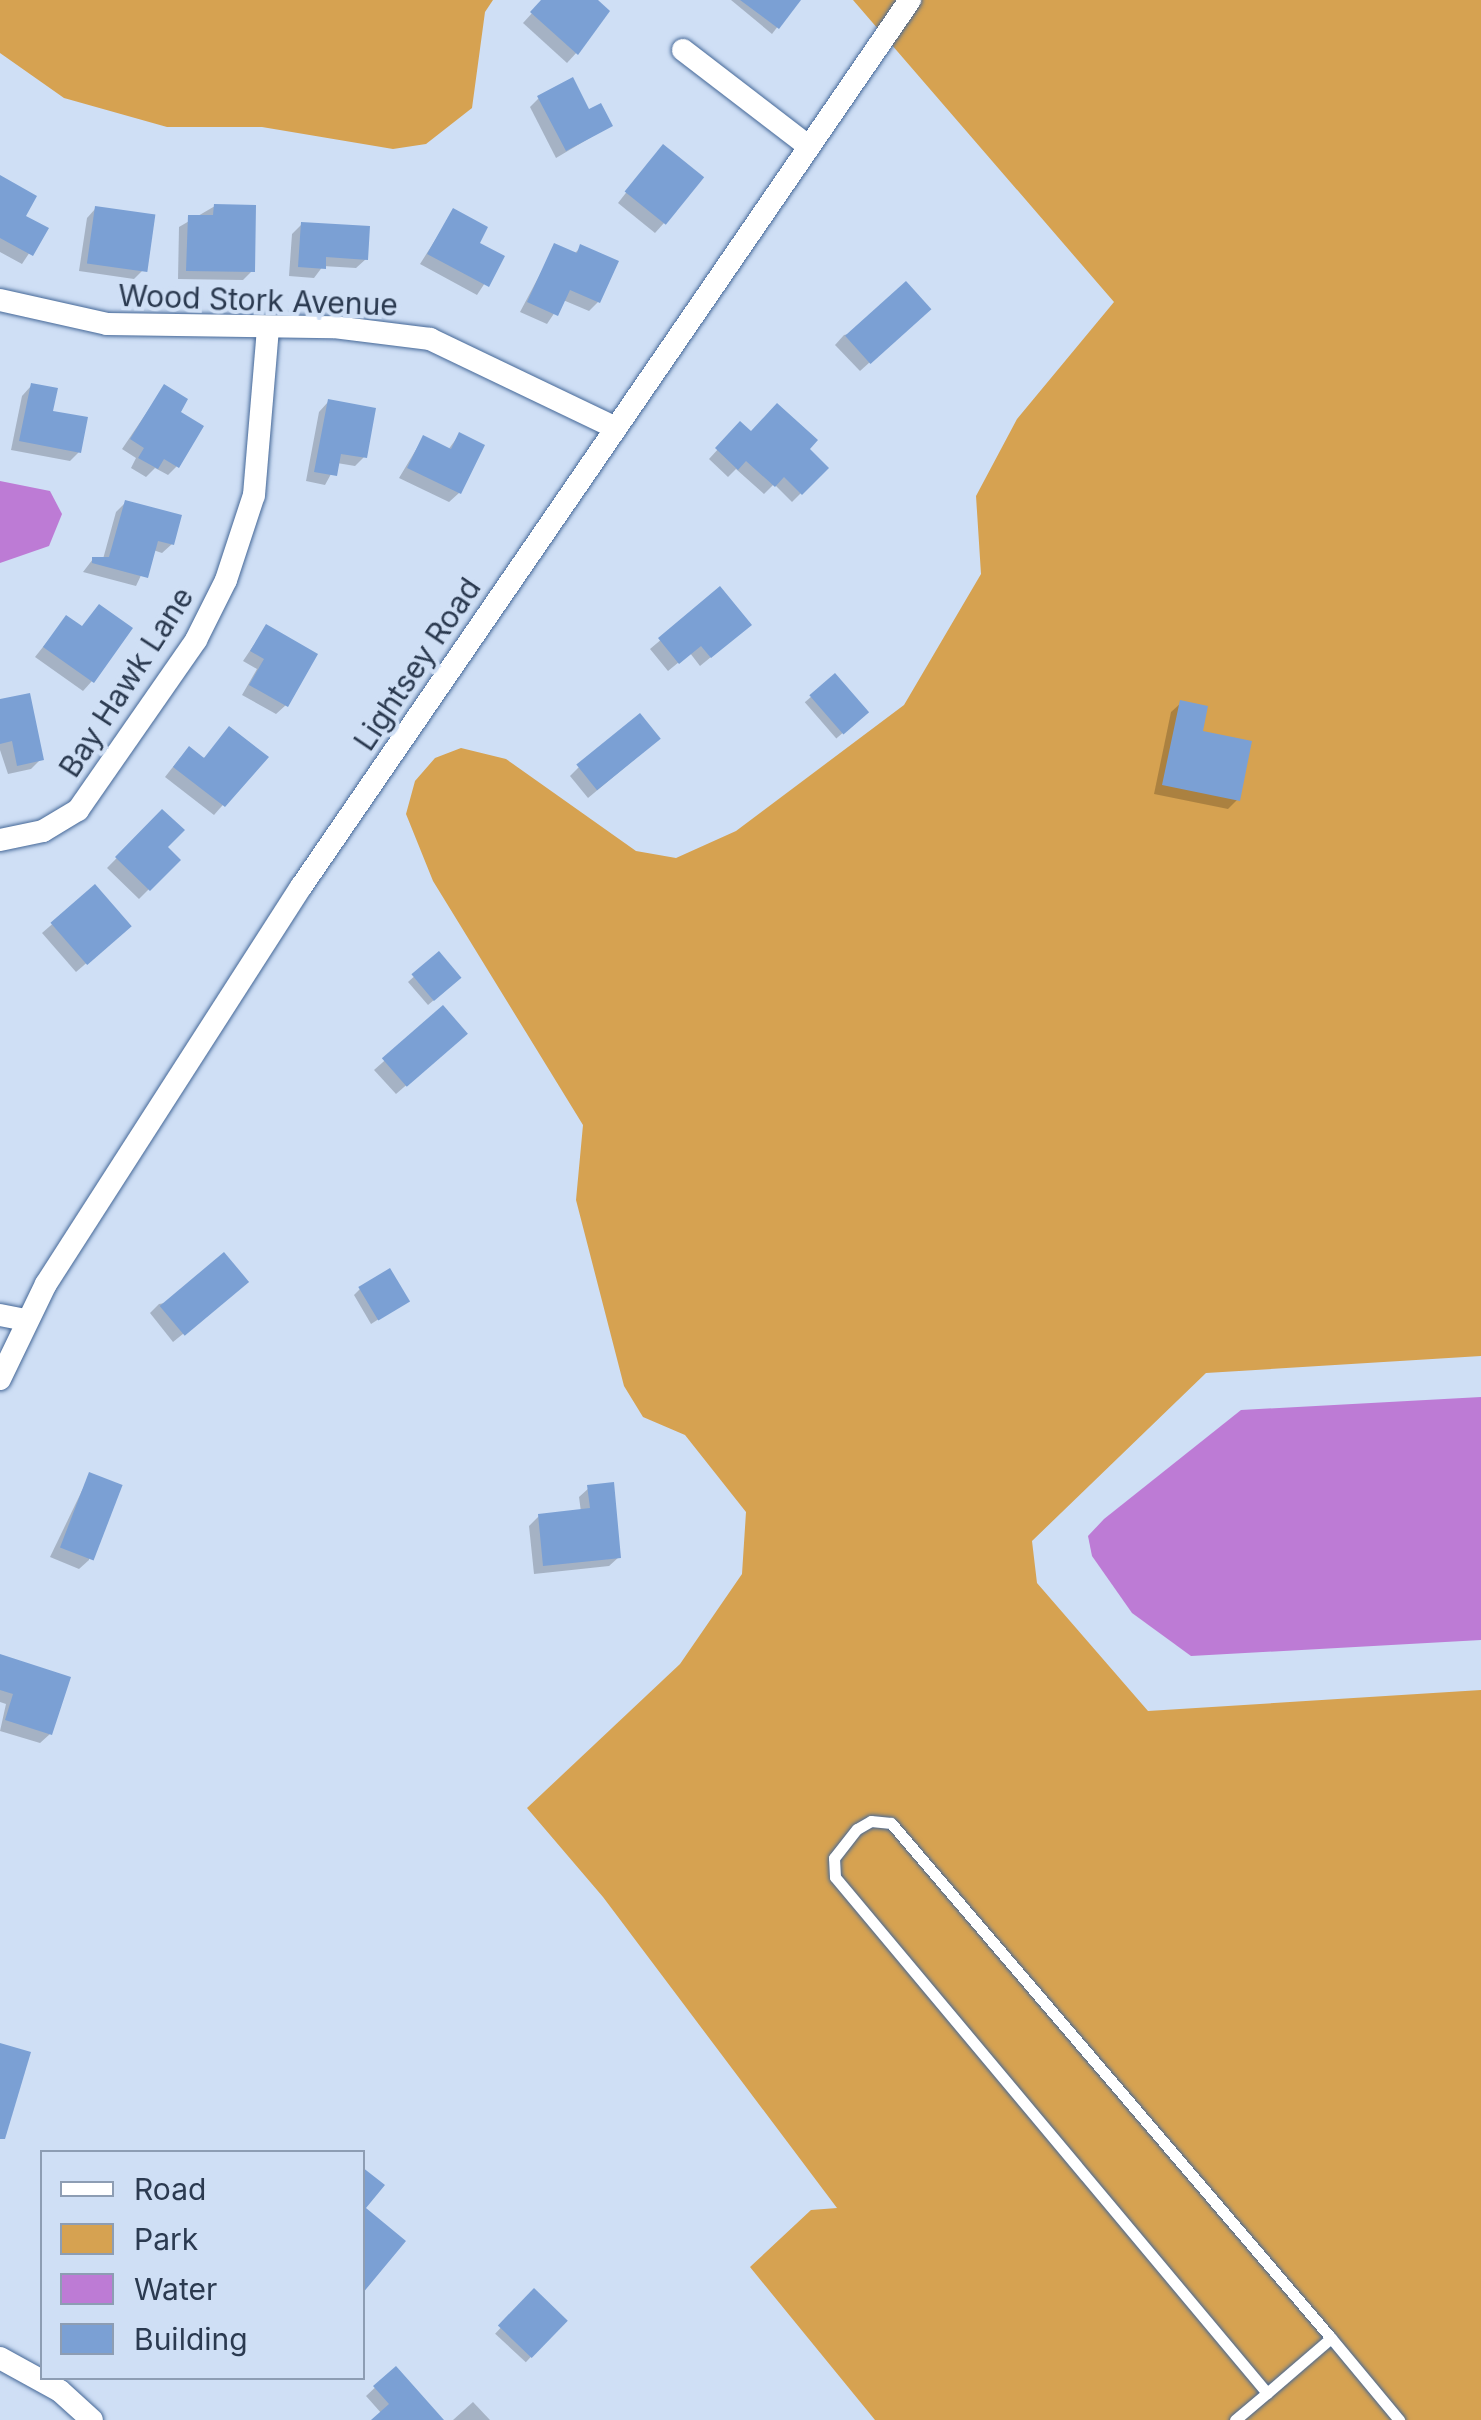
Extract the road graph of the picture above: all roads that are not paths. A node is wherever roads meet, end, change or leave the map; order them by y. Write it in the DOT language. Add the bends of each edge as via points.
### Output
graph roads {
  1 [pos="910,0"];
  2 [pos="683,50"];
  3 [pos="808,146"];
  4 [pos="0,300"];
  5 [pos="268,328"];
  6 [pos="616,428"];
  7 [pos="0,840"];
  8 [pos="0,1314"];
  9 [pos="26,1320"];
  10 [pos="0,1379"];
  11 [pos="1331,2338"];
  12 [pos="0,2358"];
  13 [pos="1268,2393"];
  14 [pos="92,2420"];
  15 [pos="1235,2420"];
  16 [pos="1399,2420"];
  1 -- 3 [label="street, Lightsey Road"];
  2 -- 3 [label="street"];
  3 -- 6 [label="street, Lightsey Road"];
  4 -- 5 [label="street, Wood Stork Avenue" via="107,324"];
  5 -- 6 [label="street, Wood Stork Avenue" via="382,330 430,339"];
  5 -- 7 [label="street, Bay Hawk Lane" via="254,495 226,580 196,640 78,810 43,831"];
  6 -- 9 [label="street, Lightsey Road" via="301,887"];
  8 -- 9 [label="street"];
  9 -- 10 [label="street, Lightsey Road"];
  11 -- 13 [label="lane"];
  11 -- 13 [label="lane" via="891,1823 871,1821 856,1829 834,1858 835,1877"];
  11 -- 16 [label="lane"];
  12 -- 14 [label="street" via="60,2392"];
  13 -- 15 [label="lane"];
}
